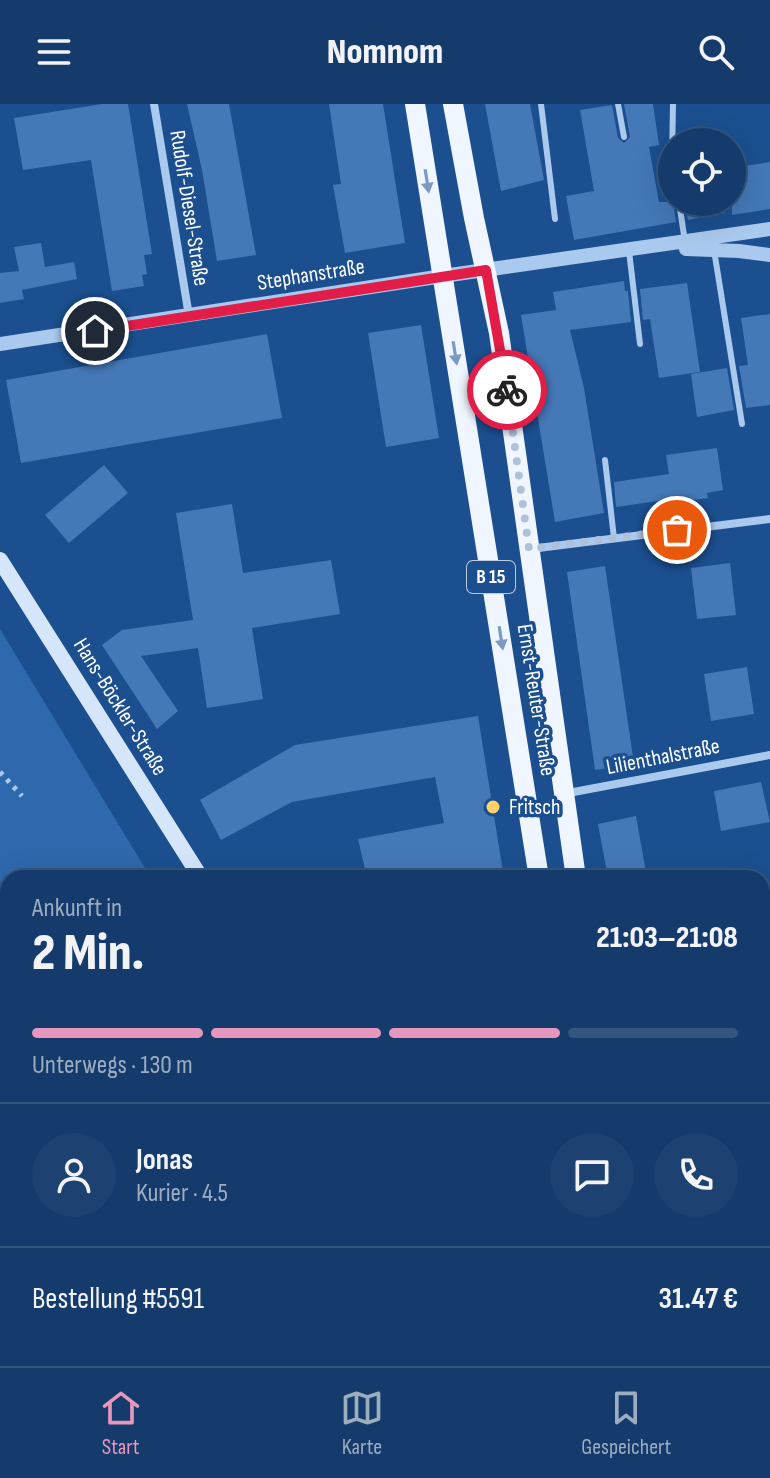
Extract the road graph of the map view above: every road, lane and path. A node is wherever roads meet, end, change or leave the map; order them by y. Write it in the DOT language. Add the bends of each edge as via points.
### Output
graph roads {
  1 [pos="154,104"];
  2 [pos="415,104"];
  3 [pos="453,104"];
  4 [pos="541,104"];
  5 [pos="618,104"];
  6 [pos="673,104"];
  7 [pos="673,128"];
  8 [pos="624,137"];
  9 [pos="681,216"];
  10 [pos="555,219"];
  11 [pos="770,229"];
  12 [pos="685,242"];
  13 [pos="713,244"];
  14 [pos="629,251"];
  15 [pos="770,255"];
  16 [pos="486,270"];
  17 [pos="443,276"];
  18 [pos="189,317"];
  19 [pos="0,344"];
  20 [pos="640,344"];
  21 [pos="742,424"];
  22 [pos="605,460"];
  23 [pos="770,519"];
  24 [pos="614,538"];
  25 [pos="529,549"];
  26 [pos="0,560"];
  27 [pos="770,755"];
  28 [pos="0,772"];
  29 [pos="562,794"];
  30 [pos="22,796"];
  31 [pos="196,870"];
  32 [pos="538,870"];
  33 [pos="575,870"];
  1 -- 18 [label="street, Rudolf-Diesel-Straße"];
  2 -- 17 [label="main road, Ernst-Reuter-Straße / B 15, one-way"];
  3 -- 16 [label="main road, Ernst-Reuter-Straße / B 15"];
  4 -- 10 [label="lane"];
  5 -- 8 [label="lane"];
  6 -- 7 [label="lane"];
  9 -- 12 [label="lane"];
  11 -- 13 [label="street, Stephanstraße"];
  12 -- 13 [label="street, Stephanstraße"];
  12 -- 14 [label="street, Stephanstraße"];
  13 -- 14 [label="street, Stephanstraße"];
  13 -- 15 [label="street, Stephanstraße"];
  13 -- 21 [label="lane"];
  14 -- 16 [label="street, Stephanstraße"];
  14 -- 20 [label="lane"];
  16 -- 17 [label="street, Stephanstraße"];
  16 -- 25 [label="main road, Ernst-Reuter-Straße / B 15"];
  17 -- 18 [label="street, Stephanstraße"];
  17 -- 32 [label="main road, Ernst-Reuter-Straße / B 15, one-way"];
  18 -- 19 [label="street, Stephanstraße"];
  22 -- 24 [label="lane"];
  23 -- 24 [label="street"];
  24 -- 25 [label="street"];
  25 -- 29 [label="main road, Ernst-Reuter-Straße / B 15"];
  26 -- 31 [label="main road, Hans-Böckler-Straße"];
  27 -- 29 [label="street, Lilienthalstraße"];
  28 -- 30 [label="path"];
  29 -- 33 [label="main road, Ernst-Reuter-Straße / B 15"];
}
